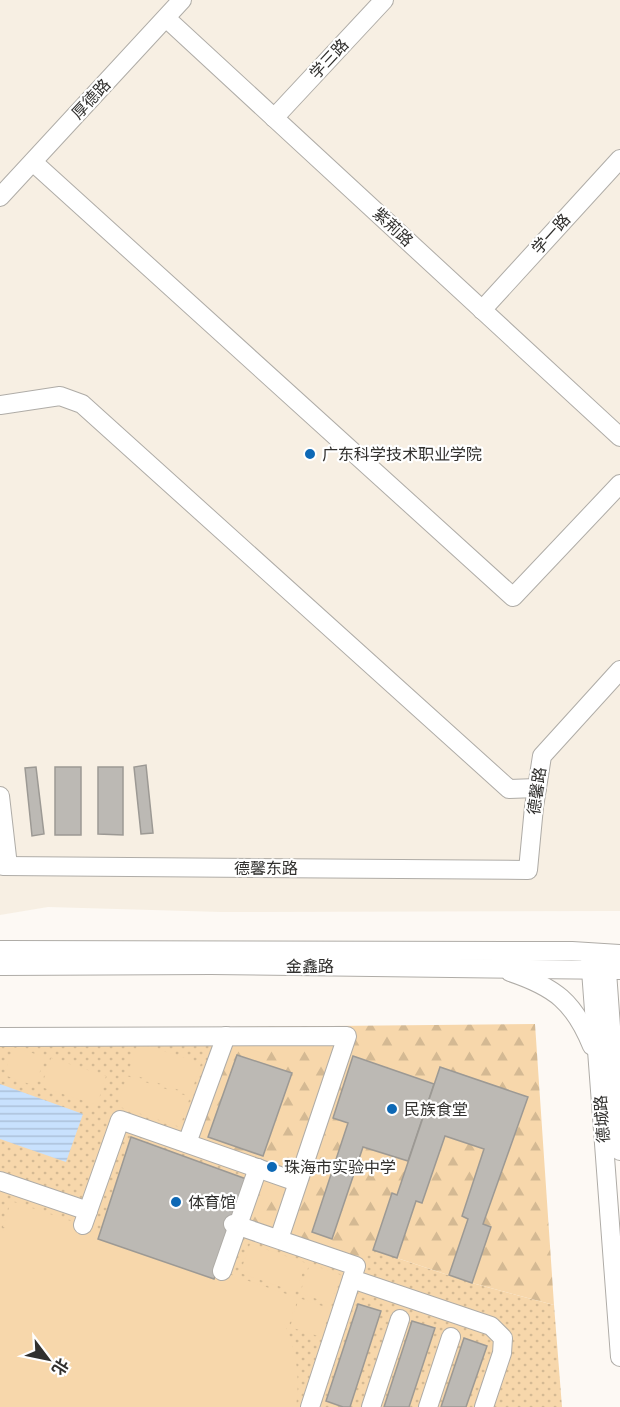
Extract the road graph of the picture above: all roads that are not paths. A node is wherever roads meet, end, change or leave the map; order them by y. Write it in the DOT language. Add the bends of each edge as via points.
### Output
graph roads {
  1 [pos="182,0"];
  2 [pos="384,0"];
  3 [pos="166,18"];
  4 [pos="273,118"];
  5 [pos="620,159"];
  6 [pos="33,162"];
  7 [pos="0,197"];
  8 [pos="482,310"];
  9 [pos="0,405"];
  10 [pos="620,437"];
  11 [pos="620,484"];
  12 [pos="620,670"];
  13 [pos="537,788"];
  14 [pos="0,796"];
  15 [pos="528,870"];
  16 [pos="0,950"];
  17 [pos="606,961"];
  18 [pos="0,966"];
  19 [pos="496,967"];
  20 [pos="226,1036"];
  21 [pos="0,1037"];
  22 [pos="620,1049"];
  23 [pos="598,1059"];
  24 [pos="614,1073"];
  25 [pos="187,1143"];
  26 [pos="620,1151"];
  27 [pos="258,1168"];
  28 [pos="0,1181"];
  29 [pos="297,1182"];
  30 [pos="236,1225"];
  31 [pos="279,1239"];
  32 [pos="222,1271"];
  33 [pos="352,1279"];
  34 [pos="400,1319"];
  35 [pos="451,1337"];
  36 [pos="620,1357"];
  37 [pos="310,1407"];
  38 [pos="371,1407"];
  39 [pos="428,1407"];
  40 [pos="484,1407"];
  1 -- 3 [label="street, 厚德路"];
  2 -- 4 [label="street, 学三路"];
  3 -- 4 [label="street, 紫荊路"];
  3 -- 6 [label="street, 厚德路"];
  4 -- 8 [label="street, 紫荊路"];
  5 -- 8 [label="street, 学一路"];
  6 -- 7 [label="street, 厚德路"];
  6 -- 11 [label="street" via="513,597"];
  8 -- 10 [label="street, 紫荊路"];
  9 -- 13 [label="street" via="60,396 82,404 509,789"];
  12 -- 13 [label="street, 德馨路" via="542,756"];
  13 -- 15 [label="street, 德馨路"];
  14 -- 15 [label="street, 德馨东路" via="6,866"];
  16 -- 17 [label="street, 金鑫路"];
  17 -- 19 [label="street, 金鑫路"];
  17 -- 23 [label="street, 德城路"];
  17 -- 24 [label="street, 德城路"];
  18 -- 19 [label="street, 金鑫路"];
  19 -- 23 [label="street" via="532,979 562,996 584,1026"];
  20 -- 21 [label="street"];
  20 -- 25 [label="street"];
  20 -- 29 [label="street" via="346,1036"];
  22 -- 24 [label="street"];
  23 -- 36 [label="street, 德城路"];
  24 -- 26 [label="street, 德城路"];
  25 -- 27 [label="street"];
  25 -- 28 [label="street" via="120,1120 86,1218"];
  27 -- 29 [label="street"];
  27 -- 30 [label="street"];
  29 -- 31 [label="street"];
  30 -- 31 [label="street"];
  30 -- 32 [label="street"];
  31 -- 33 [label="street" via="356,1266"];
  33 -- 37 [label="street"];
  33 -- 40 [label="street" via="491,1326 502,1338 502,1353"];
  34 -- 38 [label="street"];
  35 -- 39 [label="street"];
}
